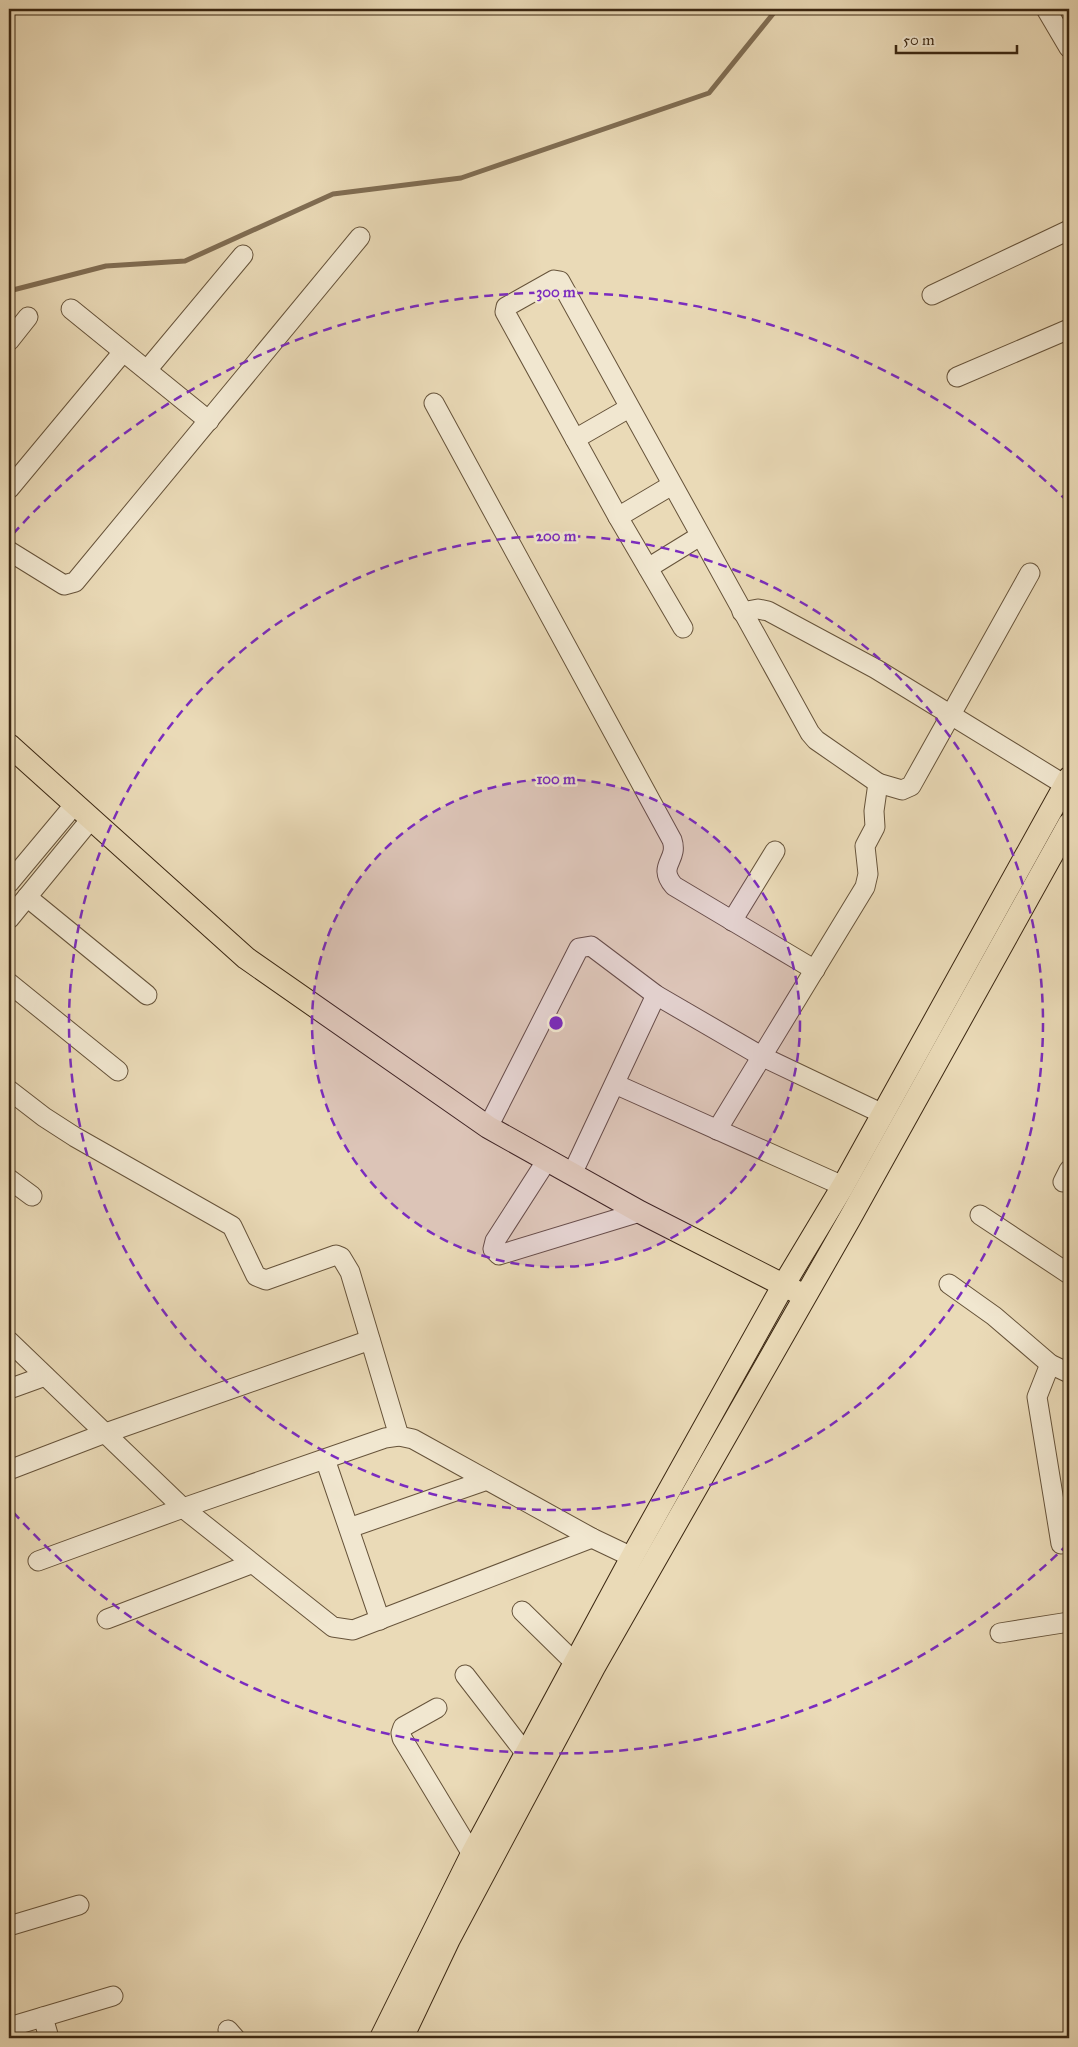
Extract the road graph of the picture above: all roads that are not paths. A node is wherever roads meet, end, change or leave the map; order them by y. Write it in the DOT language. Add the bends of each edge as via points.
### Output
graph roads {
  1 [pos="1046,9"];
  2 [pos="1069,48"];
  3 [pos="1069,230"];
  4 [pos="360,237"];
  5 [pos="243,255"];
  6 [pos="932,295"];
  7 [pos="71,309"];
  8 [pos="28,318"];
  9 [pos="1069,329"];
  10 [pos="9,341"];
  11 [pos="123,352"];
  12 [pos="146,370"];
  13 [pos="957,377"];
  14 [pos="434,403"];
  15 [pos="630,408"];
  16 [pos="209,420"];
  17 [pos="575,439"];
  18 [pos="672,486"];
  19 [pos="9,490"];
  20 [pos="618,517"];
  21 [pos="700,536"];
  22 [pos="9,551"];
  23 [pos="648,568"];
  24 [pos="1030,573"];
  25 [pos="742,612"];
  26 [pos="683,628"];
  27 [pos="949,715"];
  28 [pos="16,753"];
  29 [pos="1067,781"];
  30 [pos="878,783"];
  31 [pos="75,804"];
  32 [pos="91,819"];
  33 [pos="1069,824"];
  34 [pos="776,851"];
  35 [pos="9,883"];
  36 [pos="27,897"];
  37 [pos="9,919"];
  38 [pos="732,921"];
  39 [pos="815,970"];
  40 [pos="9,983"];
  41 [pos="147,995"];
  42 [pos="656,995"];
  43 [pos="761,1056"];
  44 [pos="118,1072"];
  45 [pos="615,1084"];
  46 [pos="9,1090"];
  47 [pos="883,1114"];
  48 [pos="488,1127"];
  49 [pos="717,1130"];
  50 [pos="547,1160"];
  51 [pos="572,1174"];
  52 [pos="9,1179"];
  53 [pos="843,1186"];
  54 [pos="32,1196"];
  55 [pos="640,1212"];
  56 [pos="980,1215"];
  57 [pos="1069,1274"];
  58 [pos="949,1284"];
  59 [pos="783,1286"];
  60 [pos="806,1296"];
  61 [pos="370,1340"];
  62 [pos="9,1341"];
  63 [pos="1050,1364"];
  64 [pos="1069,1373"];
  65 [pos="45,1376"];
  66 [pos="9,1389"];
  67 [pos="104,1434"];
  68 [pos="399,1436"];
  69 [pos="325,1459"];
  70 [pos="9,1470"];
  71 [pos="486,1480"];
  72 [pos="183,1508"];
  73 [pos="349,1528"];
  74 [pos="592,1538"];
  75 [pos="1069,1542"];
  76 [pos="632,1557"];
  77 [pos="38,1561"];
  78 [pos="251,1564"];
  79 [pos="522,1611"];
  80 [pos="107,1619"];
  81 [pos="380,1620"];
  82 [pos="1069,1622"];
  83 [pos="1000,1633"];
  84 [pos="575,1663"];
  85 [pos="465,1675"];
  86 [pos="437,1708"];
  87 [pos="526,1754"];
  88 [pos="472,1854"];
  89 [pos="79,1905"];
  90 [pos="9,1926"];
  91 [pos="441,1935"];
  92 [pos="113,1996"];
  93 [pos="43,2017"];
  94 [pos="9,2027"];
  95 [pos="49,2038"];
  96 [pos="380,2038"];
  97 [pos="402,2038"];
  1 -- 2 [label="street"];
  3 -- 6 [label="street"];
  4 -- 16 [label="street"];
  5 -- 12 [label="street"];
  7 -- 11 [label="street"];
  8 -- 10 [label="street"];
  9 -- 13 [label="street"];
  11 -- 12 [label="street"];
  11 -- 19 [label="street"];
  12 -- 16 [label="street"];
  14 -- 38 [label="street" via="672,840 674,852 667,868 667,878 674,886"];
  15 -- 17 [label="street"];
  15 -- 17 [label="street" via="560,281 554,280 506,308 505,312"];
  15 -- 18 [label="street"];
  16 -- 22 [label="street" via="75,582 64,585"];
  17 -- 20 [label="street"];
  18 -- 20 [label="street"];
  18 -- 21 [label="street"];
  20 -- 23 [label="street"];
  21 -- 23 [label="street"];
  21 -- 25 [label="street"];
  23 -- 26 [label="street"];
  24 -- 27 [label="street"];
  25 -- 27 [label="street" via="768,611 876,669"];
  25 -- 30 [label="street" via="813,737"];
  27 -- 29 [label="street"];
  27 -- 30 [label="street" via="911,786 902,790"];
  28 -- 31 [label="main road"];
  29 -- 47 [label="main road"];
  30 -- 39 [label="street" via="875,827 865,846 867,881"];
  31 -- 32 [label="main road"];
  31 -- 35 [label="street"];
  32 -- 36 [label="street"];
  32 -- 48 [label="main road" via="246,958"];
  33 -- 60 [label="main road"];
  34 -- 38 [label="street"];
  36 -- 37 [label="street"];
  36 -- 41 [label="street"];
  38 -- 39 [label="street"];
  39 -- 43 [label="street"];
  40 -- 44 [label="street"];
  42 -- 43 [label="street"];
  42 -- 45 [label="street"];
  42 -- 48 [label="street" via="591,946 580,948"];
  43 -- 47 [label="street"];
  43 -- 49 [label="street"];
  45 -- 49 [label="street"];
  45 -- 51 [label="street"];
  46 -- 61 [label="street" via="75,1137 232,1226 260,1279 266,1280 336,1255 342,1257 350,1272"];
  47 -- 53 [label="main road"];
  48 -- 50 [label="main road"];
  49 -- 53 [label="street"];
  50 -- 51 [label="main road"];
  50 -- 55 [label="street" via="494,1242 493,1249 499,1256"];
  51 -- 55 [label="main road"];
  52 -- 54 [label="street"];
  53 -- 59 [label="main road"];
  55 -- 59 [label="main road"];
  56 -- 57 [label="street"];
  58 -- 63 [label="street" via="1004,1324"];
  59 -- 60 [label="main road"];
  59 -- 76 [label="main road"];
  60 -- 91 [label="main road"];
  61 -- 67 [label="street"];
  61 -- 68 [label="street"];
  62 -- 65 [label="street"];
  63 -- 64 [label="street"];
  63 -- 75 [label="street" via="1037,1397 1061,1544"];
  65 -- 66 [label="street"];
  65 -- 67 [label="street"];
  67 -- 70 [label="street"];
  67 -- 72 [label="street"];
  68 -- 69 [label="street"];
  68 -- 71 [label="street" via="413,1439"];
  69 -- 72 [label="street"];
  69 -- 73 [label="street"];
  71 -- 73 [label="street"];
  71 -- 74 [label="street"];
  72 -- 77 [label="street"];
  72 -- 78 [label="street"];
  73 -- 81 [label="street"];
  74 -- 76 [label="street"];
  74 -- 81 [label="street"];
  76 -- 84 [label="main road"];
  78 -- 80 [label="street"];
  78 -- 81 [label="street" via="333,1627 353,1630"];
  79 -- 84 [label="street"];
  82 -- 83 [label="street"];
  84 -- 87 [label="main road"];
  85 -- 87 [label="street"];
  86 -- 88 [label="street" via="403,1727 402,1738"];
  87 -- 88 [label="main road"];
  88 -- 91 [label="main road"];
  89 -- 90 [label="street"];
  91 -- 96 [label="main road"];
  91 -- 97 [label="main road"];
  92 -- 93 [label="street"];
  93 -- 94 [label="street"];
  93 -- 95 [label="street"];
}
